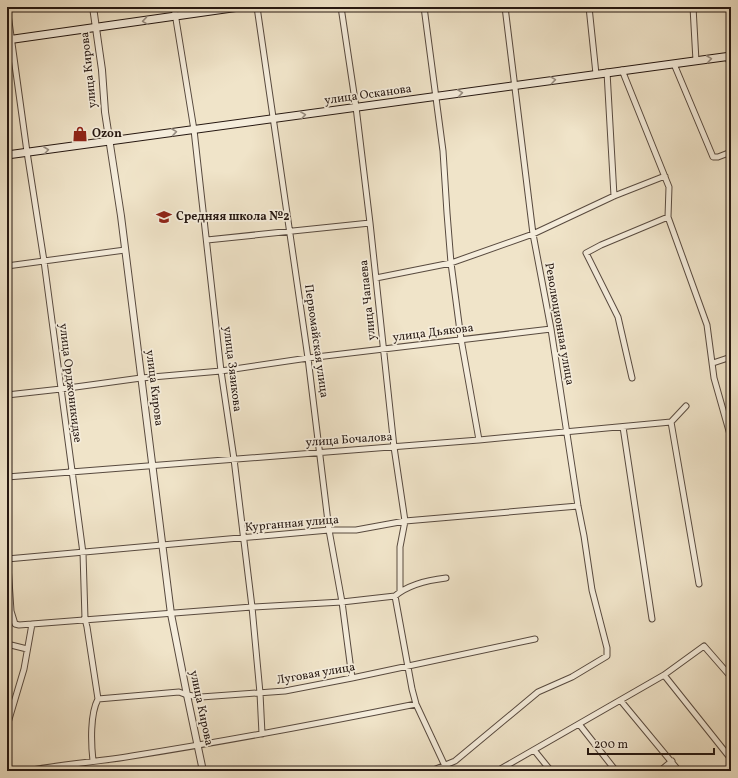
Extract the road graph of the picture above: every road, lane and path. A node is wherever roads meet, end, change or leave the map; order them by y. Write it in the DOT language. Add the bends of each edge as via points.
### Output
graph roads {
  1 [pos="7,7"];
  2 [pos="93,7"];
  3 [pos="174,7"];
  4 [pos="239,7"];
  5 [pos="257,7"];
  6 [pos="341,7"];
  7 [pos="424,7"];
  8 [pos="505,7"];
  9 [pos="589,7"];
  10 [pos="693,7"];
  11 [pos="175,16"];
  12 [pos="96,28"];
  13 [pos="9,40"];
  14 [pos="729,56"];
  15 [pos="696,61"];
  16 [pos="674,64"];
  17 [pos="731,65"];
  18 [pos="622,70"];
  19 [pos="607,72"];
  20 [pos="596,74"];
  21 [pos="514,86"];
  22 [pos="436,96"];
  23 [pos="356,107"];
  24 [pos="274,119"];
  25 [pos="194,130"];
  26 [pos="109,142"];
  27 [pos="27,152"];
  28 [pos="731,152"];
  29 [pos="7,155"];
  30 [pos="665,176"];
  31 [pos="614,196"];
  32 [pos="668,217"];
  33 [pos="370,223"];
  34 [pos="291,232"];
  35 [pos="533,234"];
  36 [pos="207,240"];
  37 [pos="125,250"];
  38 [pos="44,261"];
  39 [pos="451,263"];
  40 [pos="7,266"];
  41 [pos="376,278"];
  42 [pos="552,329"];
  43 [pos="461,339"];
  44 [pos="384,349"];
  45 [pos="731,357"];
  46 [pos="308,358"];
  47 [pos="713,363"];
  48 [pos="221,371"];
  49 [pos="141,378"];
  50 [pos="632,378"];
  51 [pos="61,389"];
  52 [pos="7,395"];
  53 [pos="686,406"];
  54 [pos="671,422"];
  55 [pos="623,427"];
  56 [pos="567,432"];
  57 [pos="731,438"];
  58 [pos="479,440"];
  59 [pos="394,446"];
  60 [pos="320,452"];
  61 [pos="234,458"];
  62 [pos="153,465"];
  63 [pos="72,471"];
  64 [pos="7,477"];
  65 [pos="578,506"];
  66 [pos="405,521"];
  67 [pos="330,530"];
  68 [pos="243,538"];
  69 [pos="163,546"];
  70 [pos="7,550"];
  71 [pos="82,553"];
  72 [pos="8,559"];
  73 [pos="446,578"];
  74 [pos="699,584"];
  75 [pos="400,592"];
  76 [pos="395,596"];
  77 [pos="342,602"];
  78 [pos="252,607"];
  79 [pos="171,614"];
  80 [pos="85,619"];
  81 [pos="652,619"];
  82 [pos="32,624"];
  83 [pos="535,639"];
  84 [pos="7,644"];
  85 [pos="27,649"];
  86 [pos="408,666"];
  87 [pos="664,675"];
  88 [pos="352,678"];
  89 [pos="731,678"];
  90 [pos="260,693"];
  91 [pos="187,695"];
  92 [pos="98,699"];
  93 [pos="621,700"];
  94 [pos="416,704"];
  95 [pos="579,724"];
  96 [pos="7,726"];
  97 [pos="262,734"];
  98 [pos="197,745"];
  99 [pos="534,750"];
  100 [pos="731,759"];
  101 [pos="93,761"];
  102 [pos="672,761"];
  103 [pos="445,766"];
  104 [pos="27,771"];
  105 [pos="203,771"];
  106 [pos="431,771"];
  107 [pos="497,771"];
  108 [pos="551,771"];
  109 [pos="616,771"];
  110 [pos="660,771"];
  111 [pos="679,771"];
  1 -- 13 [label="street, улица Орджоникидзе"];
  2 -- 12 [label="street, улица Кирова"];
  3 -- 11 [label="street, улица Зязикова"];
  4 -- 11 [label="main road"];
  5 -- 24 [label="street, Первомайская улица"];
  6 -- 23 [label="street, улица Чапаева"];
  7 -- 22 [label="street"];
  8 -- 21 [label="street, Революционная улица"];
  9 -- 20 [label="street"];
  10 -- 15 [label="street"];
  11 -- 12 [label="main road, one-way"];
  11 -- 25 [label="street, улица Зязикова"];
  12 -- 13 [label="main road"];
  12 -- 26 [label="street, улица Кирова"];
  13 -- 27 [label="street, улица Орджоникидзе"];
  15 -- 14 [label="main road, улица Осканова, one-way"];
  14 -- 17 [label="street"];
  15 -- 16 [label="main road, улица Осканова"];
  16 -- 18 [label="main road, улица Осканова"];
  16 -- 28 [label="street" via="713,157"];
  18 -- 19 [label="main road, улица Осканова"];
  18 -- 30 [label="street"];
  19 -- 20 [label="main road, улица Осканова"];
  19 -- 31 [label="street"];
  21 -- 20 [label="main road, улица Осканова, one-way"];
  22 -- 21 [label="main road, улица Осканова, one-way"];
  21 -- 35 [label="street, Революционная улица"];
  22 -- 23 [label="main road, улица Осканова"];
  22 -- 39 [label="street" via="443,151"];
  24 -- 23 [label="main road, улица Осканова, one-way"];
  23 -- 33 [label="street, улица Чапаева"];
  24 -- 25 [label="main road, улица Осканова"];
  24 -- 34 [label="street, Первомайская улица"];
  26 -- 25 [label="main road, улица Осканова, one-way"];
  25 -- 36 [label="street, улица Зязикова"];
  27 -- 26 [label="main road, улица Осканова, one-way"];
  26 -- 37 [label="street, улица Кирова"];
  27 -- 29 [label="main road, улица Осканова"];
  27 -- 38 [label="street, улица Орджоникидзе"];
  30 -- 31 [label="street"];
  30 -- 32 [label="street" via="669,187"];
  31 -- 35 [label="street"];
  32 -- 47 [label="street" via="707,325"];
  32 -- 50 [label="street" via="586,253 618,318"];
  33 -- 34 [label="street"];
  33 -- 41 [label="street, улица Чапаева"];
  34 -- 36 [label="street"];
  34 -- 46 [label="street, Первомайская улица"];
  35 -- 39 [label="street"];
  35 -- 42 [label="street, Революционная улица"];
  36 -- 48 [label="street, улица Зязикова"];
  37 -- 38 [label="street"];
  37 -- 49 [label="street, улица Кирова"];
  38 -- 40 [label="street"];
  38 -- 51 [label="street, улица Орджоникидзе"];
  39 -- 41 [label="street"];
  39 -- 43 [label="street"];
  41 -- 44 [label="street, улица Чапаева"];
  42 -- 43 [label="street, улица Дьякова"];
  42 -- 56 [label="street, Революционная улица"];
  43 -- 44 [label="street, улица Дьякова"];
  43 -- 58 [label="street"];
  44 -- 46 [label="street, улица Дьякова"];
  44 -- 59 [label="street, улица Чапаева"];
  45 -- 47 [label="street"];
  46 -- 48 [label="street, улица Дьякова"];
  46 -- 60 [label="street, Первомайская улица"];
  47 -- 57 [label="street" via="714,378"];
  48 -- 49 [label="street, улица Дьякова"];
  48 -- 61 [label="street, улица Зязикова"];
  49 -- 51 [label="street, улица Дьякова"];
  49 -- 62 [label="street, улица Кирова"];
  51 -- 52 [label="street, улица Дьякова"];
  51 -- 63 [label="street, улица Орджоникидзе"];
  53 -- 54 [label="street"];
  54 -- 55 [label="street, улица Бочалова"];
  54 -- 74 [label="street"];
  55 -- 56 [label="street, улица Бочалова"];
  55 -- 81 [label="street"];
  56 -- 58 [label="street, улица Бочалова"];
  56 -- 65 [label="street, Революционная улица"];
  58 -- 59 [label="street, улица Бочалова"];
  59 -- 60 [label="street, улица Бочалова"];
  59 -- 66 [label="street, улица Чапаева"];
  60 -- 61 [label="street, улица Бочалова"];
  60 -- 67 [label="street, Первомайская улица"];
  61 -- 62 [label="street, улица Бочалова"];
  61 -- 68 [label="street, улица Зязикова"];
  62 -- 63 [label="street, улица Бочалова"];
  62 -- 69 [label="street, улица Кирова"];
  63 -- 64 [label="street, улица Бочалова"];
  63 -- 71 [label="street, улица Орджоникидзе"];
  65 -- 66 [label="street, Курганная улица"];
  65 -- 103 [label="street, Революционная улица" via="592,590 607,656 538,692 455,761"];
  66 -- 67 [label="street, Курганная улица" via="356,530"];
  66 -- 75 [label="street, улица Чапаева" via="400,547"];
  67 -- 68 [label="street, Курганная улица"];
  67 -- 77 [label="street, Первомайская улица"];
  68 -- 69 [label="street, Курганная улица"];
  68 -- 78 [label="street, улица Зязикова"];
  69 -- 71 [label="street, Курганная улица"];
  69 -- 79 [label="street, улица Кирова"];
  70 -- 72 [label="street"];
  71 -- 72 [label="street, Курганная улица"];
  71 -- 80 [label="street, улица Орджоникидзе"];
  72 -- 82 [label="street" via="11,611 15,624"];
  73 -- 75 [label="street" via="429,580"];
  75 -- 76 [label="street"];
  76 -- 77 [label="street"];
  76 -- 86 [label="street"];
  77 -- 78 [label="street"];
  77 -- 88 [label="street, Первомайская улица"];
  78 -- 79 [label="street"];
  78 -- 90 [label="street, улица Зязикова"];
  79 -- 80 [label="street"];
  79 -- 91 [label="street, улица Кирова"];
  80 -- 82 [label="street"];
  80 -- 92 [label="street, улица Орджоникидзе"];
  82 -- 85 [label="street"];
  83 -- 86 [label="street, Луговая улица"];
  84 -- 85 [label="street"];
  85 -- 96 [label="street" via="24,669"];
  86 -- 88 [label="street, Луговая улица"];
  86 -- 94 [label="street"];
  87 -- 89 [label="street" via="704,646"];
  87 -- 93 [label="street"];
  87 -- 100 [label="street"];
  88 -- 90 [label="street, Луговая улица" via="285,691"];
  90 -- 91 [label="street, Луговая улица" via="201,697"];
  90 -- 97 [label="street, улица Зязикова"];
  91 -- 92 [label="street, Луговая улица" via="179,692"];
  91 -- 98 [label="street, улица Кирова"];
  92 -- 101 [label="street, улица Орджоникидзе" via="94,706 92,727"];
  93 -- 95 [label="street"];
  93 -- 102 [label="street"];
  94 -- 97 [label="street"];
  94 -- 103 [label="street"];
  95 -- 99 [label="street"];
  95 -- 109 [label="street"];
  97 -- 98 [label="street"];
  98 -- 101 [label="street"];
  98 -- 105 [label="street, улица Кирова"];
  99 -- 107 [label="street"];
  99 -- 108 [label="street"];
  101 -- 104 [label="street"];
  102 -- 110 [label="street"];
  102 -- 111 [label="street"];
  103 -- 106 [label="street"];
}
